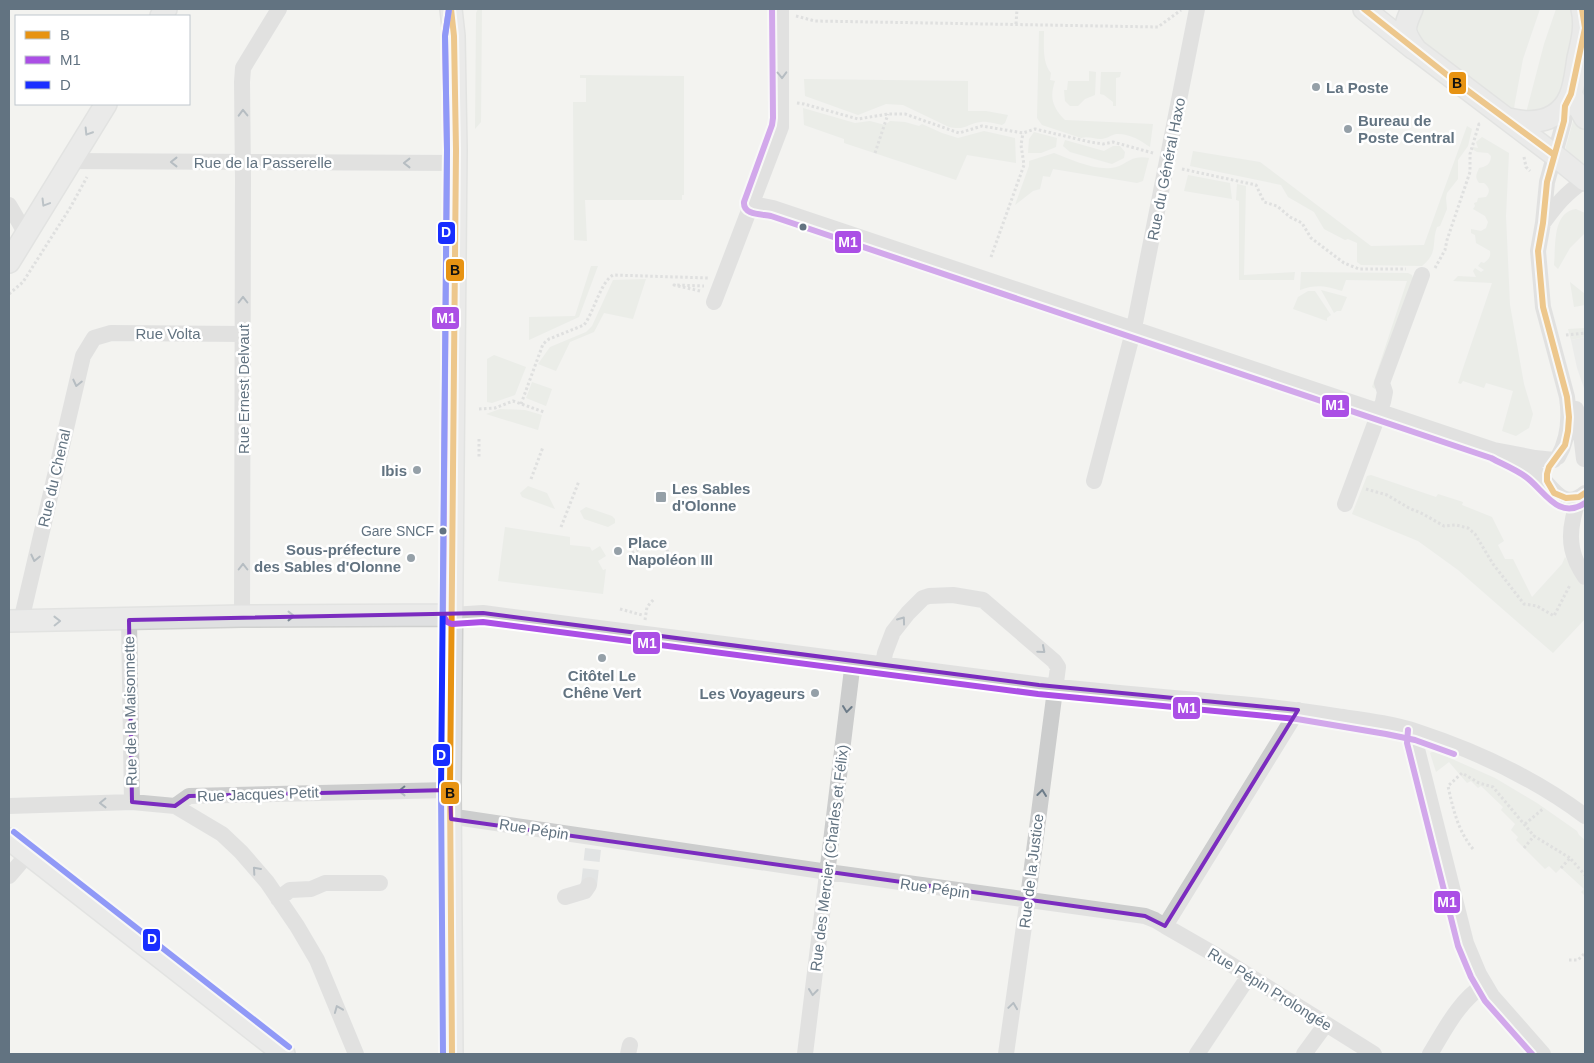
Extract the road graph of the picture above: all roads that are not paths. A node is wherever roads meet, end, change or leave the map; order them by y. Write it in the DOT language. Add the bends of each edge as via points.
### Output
graph roads {
  1 [pos="279,9"];
  2 [pos="452,9"];
  3 [pos="458,9"];
  4 [pos="1197,9"];
  5 [pos="1364,9"];
  6 [pos="1412,9"];
  7 [pos="786,11"];
  8 [pos="1584,19"];
  9 [pos="454,36"];
  10 [pos="1416,50"];
  11 [pos="1568,100"];
  12 [pos="105,105"];
  13 [pos="1585,118"];
  14 [pos="1496,123"];
  15 [pos="1554,154"];
  16 [pos="70,161"];
  17 [pos="243,162"];
  18 [pos="455,163"];
  19 [pos="1585,180"];
  20 [pos="752,204"];
  21 [pos="9,206"];
  22 [pos="1543,223"];
  23 [pos="26,234"];
  24 [pos="9,262"];
  25 [pos="1422,275"];
  26 [pos="709,297"];
  27 [pos="1134,328"];
  28 [pos="243,334"];
  29 [pos="94,338"];
  30 [pos="1568,396"];
  31 [pos="1380,411"];
  32 [pos="1494,450"];
  33 [pos="1556,459"];
  34 [pos="1585,460"];
  35 [pos="1094,481"];
  36 [pos="1553,491"];
  37 [pos="1583,495"];
  38 [pos="1345,504"];
  39 [pos="1570,532"];
  40 [pos="1583,574"];
  41 [pos="452,615"];
  42 [pos="242,616"];
  43 [pos="129,620"];
  44 [pos="15,621"];
  45 [pos="852,661"];
  46 [pos="884,665"];
  47 [pos="1055,687"];
  48 [pos="1298,710"];
  49 [pos="1416,732"];
  50 [pos="450,790"];
  51 [pos="132,802"];
  52 [pos="9,806"];
  53 [pos="175,806"];
  54 [pos="1585,816"];
  55 [pos="451,819"];
  56 [pos="9,839"];
  57 [pos="28,854"];
  58 [pos="828,872"];
  59 [pos="9,876"];
  60 [pos="380,883"];
  61 [pos="589,885"];
  62 [pos="565,897"];
  63 [pos="278,899"];
  64 [pos="1028,901"];
  65 [pos="1165,926"];
  66 [pos="1250,976"];
  67 [pos="1485,984"];
  68 [pos="1326,1024"];
  69 [pos="284,1054"];
  70 [pos="356,1054"];
  71 [pos="452,1054"];
  72 [pos="805,1054"];
  73 [pos="1006,1054"];
  74 [pos="1198,1054"];
  75 [pos="1304,1054"];
  76 [pos="1374,1054"];
  77 [pos="1430,1054"];
  78 [pos="1543,1054"];
  17 -- 1 [label="street, Rue Ernest Delvaut, one-way" via="244,68"];
  2 -- 9 [label="main road"];
  3 -- 9 [label="main road"];
  4 -- 27 [label="street, Rue du Général Haxo"];
  5 -- 10 [label="main road"];
  6 -- 10 [label="main road" via="1406,22 1406,37"];
  7 -- 20 [label="street, one-way" via="781,127"];
  8 -- 11 [label="main road"];
  9 -- 18 [label="main road"];
  10 -- 14 [label="main road"];
  11 -- 13 [label="main road"];
  11 -- 14 [label="main road" via="1553,116 1542,121"];
  11 -- 15 [label="street"];
  12 -- 16 [label="main road, one-way"];
  14 -- 15 [label="main road"];
  15 -- 19 [label="main road"];
  15 -- 22 [label="street"];
  17 -- 16 [label="street, Rue de la Passerelle, one-way"];
  16 -- 23 [label="main road, one-way"];
  18 -- 17 [label="street, Rue de la Passerelle, one-way"];
  28 -- 17 [label="street, Rue Ernest Delvaut, one-way"];
  18 -- 41 [label="main road"];
  19 -- 22 [label="street" via="1560,200"];
  20 -- 26 [label="street"];
  20 -- 27 [label="street" via="773,208"];
  21 -- 23 [label="street"];
  22 -- 30 [label="street" via="1538,251 1543,307"];
  23 -- 24 [label="main road"];
  25 -- 31 [label="street" via="1382,383 1384,392"];
  27 -- 31 [label="street"];
  27 -- 35 [label="street, Rue du Général Haxo"];
  28 -- 29 [label="street, Rue Volta" via="111,332"];
  42 -- 28 [label="street, Rue Ernest Delvaut, one-way"];
  29 -- 44 [label="street, Rue du Chenal, one-way" via="83,356"];
  30 -- 33 [label="street" via="1565,444"];
  30 -- 34 [label="street" via="1579,417"];
  31 -- 32 [label="street"];
  31 -- 38 [label="street"];
  32 -- 33 [label="street"];
  32 -- 36 [label="street" via="1530,468"];
  33 -- 34 [label="street" via="1572,454"];
  33 -- 36 [label="street" via="1547,472"];
  36 -- 37 [label="street" via="1569,499"];
  36 -- 39 [label="street" via="1564,509 1564,521"];
  37 -- 39 [label="street" via="1576,503"];
  39 -- 40 [label="street" via="1573,554"];
  42 -- 41 [label="main road, one-way"];
  41 -- 45 [label="street" via="483,613"];
  41 -- 50 [label="main road"];
  42 -- 43 [label="main road"];
  44 -- 43 [label="main road, one-way"];
  43 -- 51 [label="street, Rue de la Maisonnette"];
  45 -- 46 [label="street"];
  45 -- 58 [label="street, Rue des Mercier (Charles et Félix), one-way"];
  46 -- 47 [label="street"];
  46 -- 47 [label="street, Rue de la Justice, one-way" via="885,653 894,632 908,613 923,598 953,595 983,600 1054,661 1058,667"];
  47 -- 48 [label="street"];
  64 -- 47 [label="street, Rue de la Justice, one-way"];
  48 -- 49 [label="street" via="1388,724"];
  48 -- 65 [label="street"];
  49 -- 54 [label="street" via="1481,755 1519,773"];
  49 -- 67 [label="street" via="1416,746 1458,916 1466,943"];
  50 -- 53 [label="street, Rue Jacques Petit, one-way" via="189,796"];
  50 -- 55 [label="main road"];
  51 -- 52 [label="street, Rue Jacques Petit, one-way"];
  51 -- 53 [label="street, Rue Jacques Petit"];
  63 -- 53 [label="street, one-way" via="267,882 222,834"];
  55 -- 58 [label="street, Rue Pépin" via="462,818 594,844"];
  55 -- 71 [label="main road"];
  56 -- 57 [label="main road"];
  57 -- 59 [label="street"];
  57 -- 69 [label="main road"];
  58 -- 64 [label="street, Rue Pépin"];
  58 -- 72 [label="street, Rue des Mercier (Charles et Félix), one-way"];
  60 -- 63 [label="street" via="325,883 311,889 290,890"];
  61 -- 62 [label="street" via="586,891"];
  70 -- 63 [label="street, one-way" via="317,960"];
  64 -- 65 [label="street, Rue Pépin" via="1145,916"];
  73 -- 64 [label="street, Rue de la Justice, one-way"];
  65 -- 66 [label="street, Rue Pépin Prolongée"];
  66 -- 68 [label="street, Rue Pépin Prolongée"];
  66 -- 74 [label="street"];
  67 -- 77 [label="street" via="1459,1006"];
  67 -- 78 [label="street" via="1507,1015"];
  68 -- 75 [label="street"];
  68 -- 76 [label="street, Rue Pépin Prolongée"];
}
